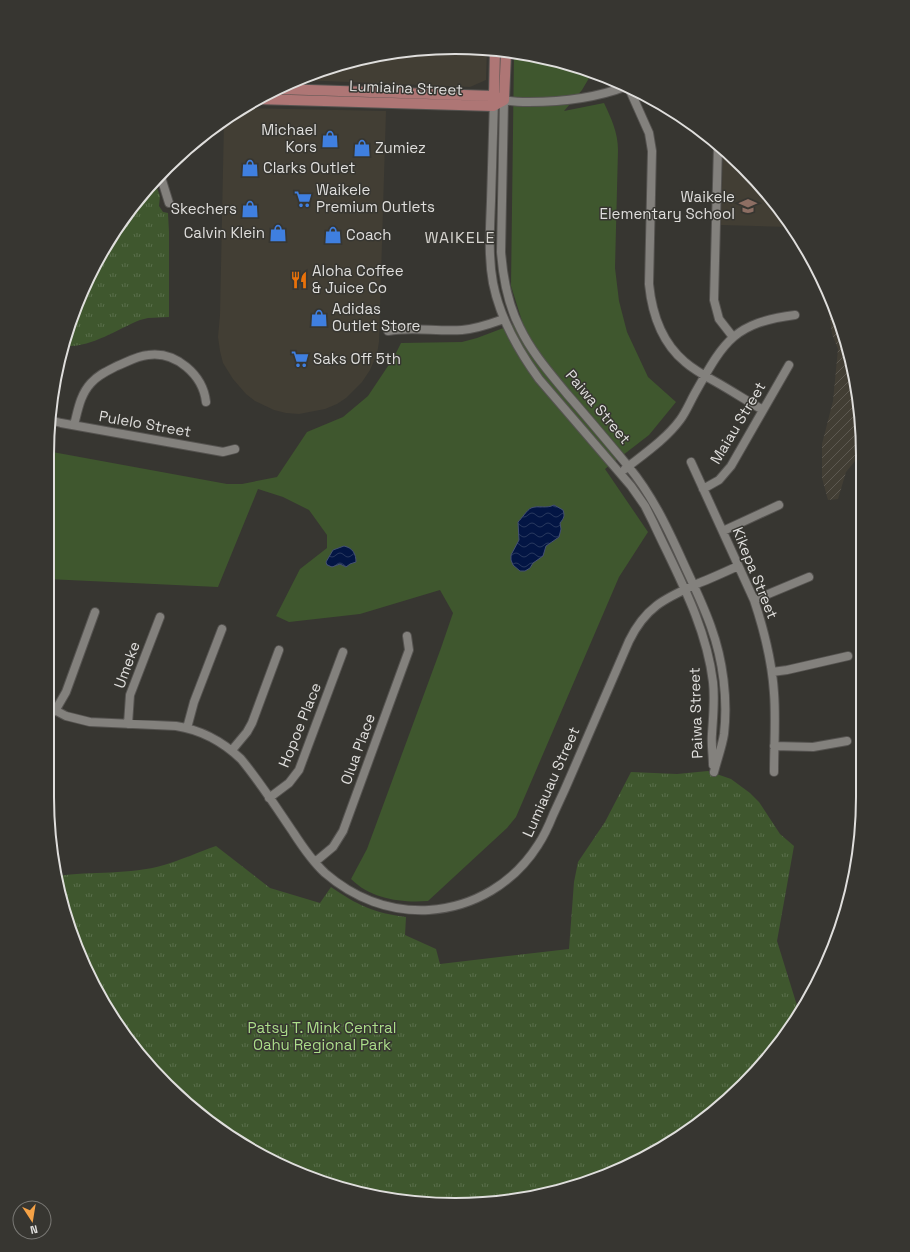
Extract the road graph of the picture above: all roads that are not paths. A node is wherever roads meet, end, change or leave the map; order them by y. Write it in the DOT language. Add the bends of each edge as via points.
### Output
graph roads {
  1 [pos="495,56"];
  2 [pos="506,57"];
  3 [pos="618,89"];
  4 [pos="291,90"];
  5 [pos="631,95"];
  6 [pos="271,99"];
  7 [pos="504,100"];
  8 [pos="494,101"];
  9 [pos="718,153"];
  10 [pos="162,181"];
  11 [pos="169,203"];
  12 [pos="511,305"];
  13 [pos="795,315"];
  14 [pos="504,319"];
  15 [pos="519,327"];
  16 [pos="388,330"];
  17 [pos="733,337"];
  18 [pos="790,364"];
  19 [pos="705,376"];
  20 [pos="206,402"];
  21 [pos="763,410"];
  22 [pos="56,421"];
  23 [pos="74,425"];
  24 [pos="235,449"];
  25 [pos="691,462"];
  26 [pos="628,466"];
  27 [pos="620,473"];
  28 [pos="703,488"];
  29 [pos="779,505"];
  30 [pos="723,531"];
  31 [pos="738,566"];
  32 [pos="809,577"];
  33 [pos="694,586"];
  34 [pos="684,590"];
  35 [pos="754,600"];
  36 [pos="95,612"];
  37 [pos="160,617"];
  38 [pos="222,629"];
  39 [pos="407,636"];
  40 [pos="279,650"];
  41 [pos="343,652"];
  42 [pos="848,656"];
  43 [pos="772,672"];
  44 [pos="55,711"];
  45 [pos="128,724"];
  46 [pos="187,728"];
  47 [pos="848,741"];
  48 [pos="774,746"];
  49 [pos="232,750"];
  50 [pos="774,772"];
  51 [pos="269,798"];
  52 [pos="315,862"];
  1 -- 8 [label="main road, Paiwa Street"];
  2 -- 7 [label="main road, Paiwa Street"];
  3 -- 7 [label="street, Lumiaina Street" via="595,96 548,102"];
  4 -- 8 [label="main road, Lumiaina Street"];
  5 -- 19 [label="street" via="649,133 652,151 649,284 653,311 662,334 675,352"];
  6 -- 8 [label="main road, Lumiaina Street"];
  7 -- 8 [label="main road, Lumiaina Street"];
  7 -- 12 [label="street, Paiwa Street" via="502,252 503,270"];
  8 -- 14 [label="street, Paiwa Street" via="490,254 493,285"];
  9 -- 17 [label="street" via="714,300 720,319"];
  10 -- 11 [label="street"];
  12 -- 14 [label="street"];
  12 -- 15 [label="street, Paiwa Street"];
  13 -- 17 [label="street" via="765,320"];
  14 -- 15 [label="street"];
  14 -- 16 [label="street" via="464,330"];
  14 -- 27 [label="street, Paiwa Street" via="518,348 536,374"];
  15 -- 26 [label="street, Paiwa Street" via="542,364"];
  17 -- 19 [label="street" via="720,350"];
  18 -- 21 [label="street, Maiau Street"];
  19 -- 21 [label="street"];
  19 -- 26 [label="street" via="673,428"];
  20 -- 23 [label="street" via="205,392 184,365 163,355 148,355 132,359 105,372 92,382 82,396"];
  21 -- 28 [label="street, Maiau Street" via="728,470 718,480"];
  22 -- 23 [label="street, Pulelo Street"];
  23 -- 24 [label="street, Pulelo Street" via="223,452"];
  25 -- 28 [label="street, Kikepa Street"];
  26 -- 27 [label="street"];
  26 -- 33 [label="street, Paiwa Street" via="658,510"];
  27 -- 34 [label="street, Paiwa Street" via="645,506"];
  28 -- 30 [label="street, Kikepa Street"];
  29 -- 30 [label="street"];
  30 -- 31 [label="street, Kikepa Street"];
  31 -- 33 [label="street, Lumiauau Street"];
  31 -- 35 [label="street, Kikepa Street"];
  32 -- 35 [label="street"];
  33 -- 34 [label="street, Lumiauau Street"];
  33 -- 34 [label="street, Paiwa Street" via="712,627 723,679 724,736 714,772 714,702 711,668 698,621"];
  34 -- 52 [label="street, Lumiauau Street" via="650,610 633,633 546,831 530,856 510,878 485,894 460,904 433,910 403,909 358,896 335,881"];
  35 -- 43 [label="street, Kikepa Street"];
  36 -- 44 [label="street" via="66,692"];
  37 -- 45 [label="street, Umeke" via="132,689"];
  38 -- 46 [label="street" via="196,696"];
  39 -- 52 [label="street, Olua Place" via="409,650 343,831 333,847"];
  40 -- 49 [label="street" via="252,723"];
  41 -- 51 [label="street, Hopoe Place" via="299,770 289,783"];
  42 -- 43 [label="street"];
  43 -- 48 [label="street, Kikepa Street"];
  44 -- 45 [label="street, Lumiauau Street" via="80,720"];
  45 -- 46 [label="street, Lumiauau Street"];
  46 -- 49 [label="street, Lumiauau Street" via="213,738"];
  47 -- 48 [label="street" via="813,747"];
  48 -- 50 [label="street, Kikepa Street"];
  49 -- 51 [label="street, Lumiauau Street"];
  51 -- 52 [label="street, Lumiauau Street"];
}
